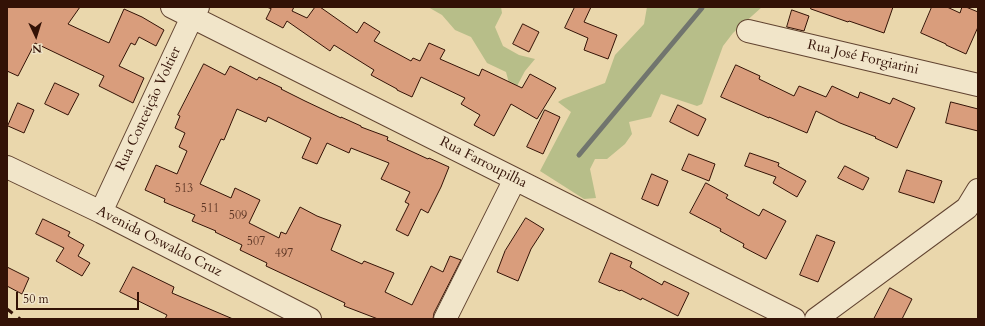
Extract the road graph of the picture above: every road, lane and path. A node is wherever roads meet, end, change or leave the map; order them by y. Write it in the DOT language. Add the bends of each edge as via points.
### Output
graph roads {
  1 [pos="172,7"];
  2 [pos="195,12"];
  3 [pos="748,31"];
  4 [pos="978,85"];
  5 [pos="7,167"];
  6 [pos="515,179"];
  7 [pos="978,190"];
  8 [pos="101,212"];
  9 [pos="972,212"];
  10 [pos="310,319"];
  11 [pos="445,319"];
  12 [pos="794,319"];
  13 [pos="816,319"];
  1 -- 2 [label="street, Rua Farroupilha"];
  2 -- 6 [label="street, Rua Farroupilha"];
  2 -- 8 [label="street, Rua Conceição Voltier"];
  3 -- 4 [label="street, Rua José Forgiarini"];
  5 -- 8 [label="street, Avenida Oswaldo Cruz"];
  6 -- 11 [label="street"];
  6 -- 12 [label="street, Rua Farroupilha"];
  7 -- 9 [label="street"];
  8 -- 10 [label="street, Avenida Oswaldo Cruz"];
  9 -- 13 [label="street"];
}
